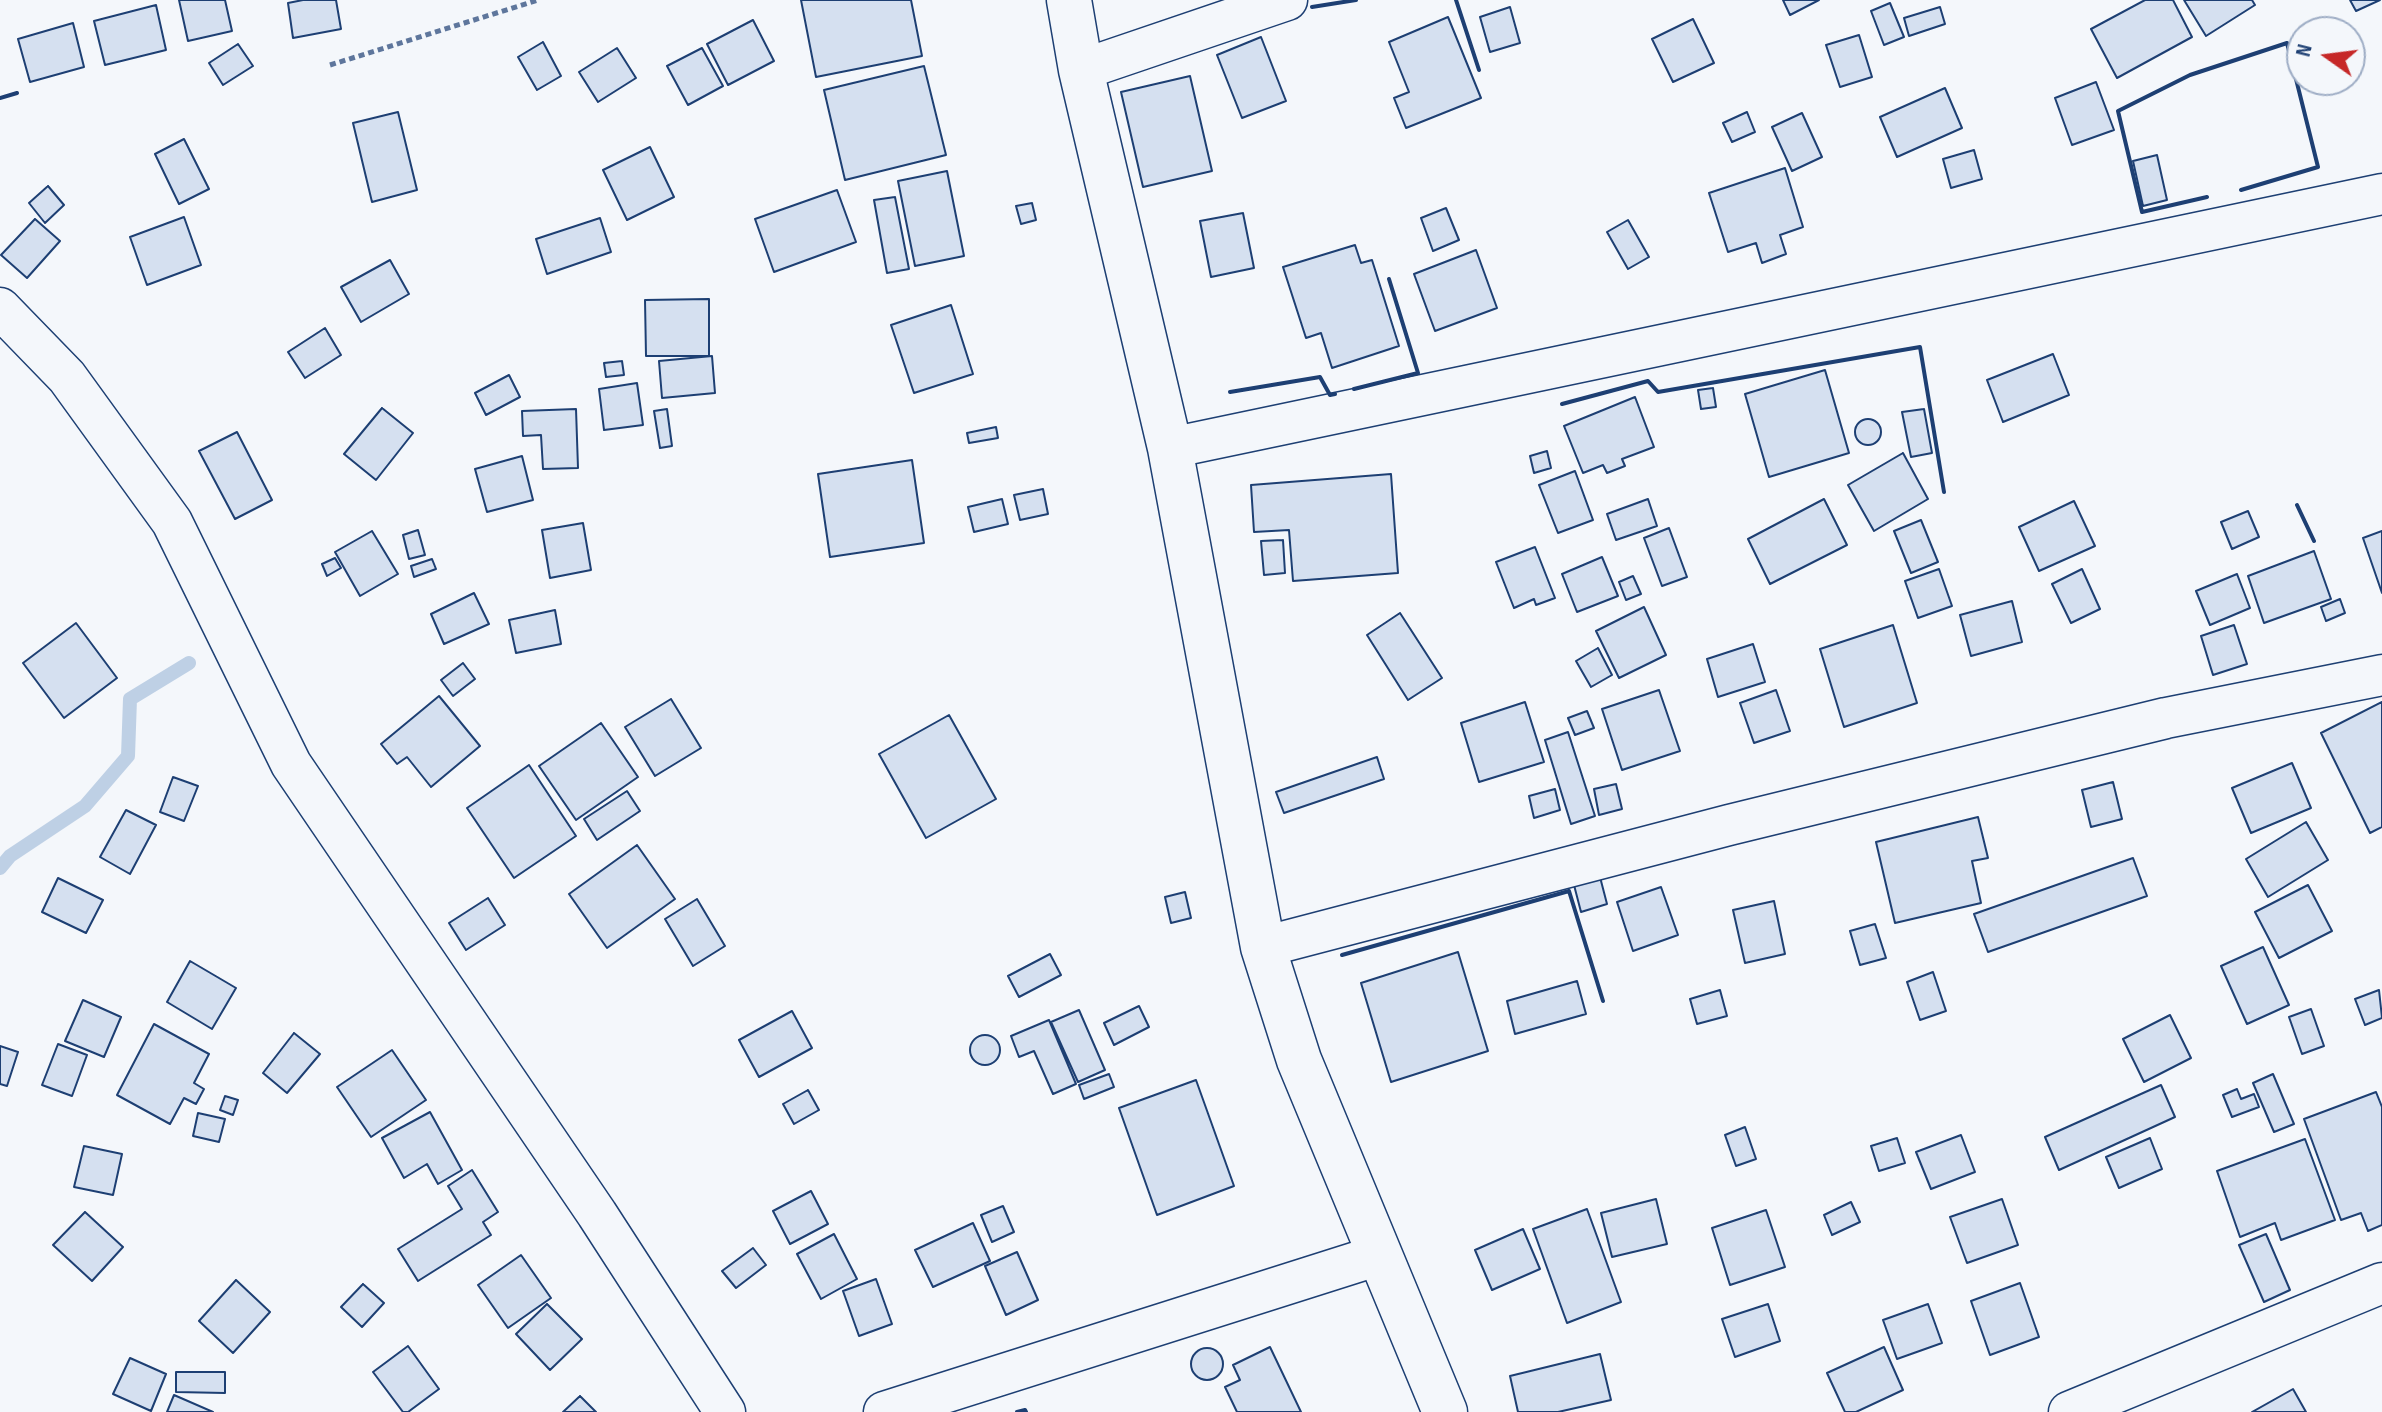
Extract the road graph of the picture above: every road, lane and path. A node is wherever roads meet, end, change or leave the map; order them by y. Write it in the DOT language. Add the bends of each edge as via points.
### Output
graph roads {
  1 [pos="538,0"];
  2 [pos="1069,0"];
  3 [pos="1287,0"];
  4 [pos="330,65"];
  5 [pos="1081,70"];
  6 [pos="2382,194"];
  7 [pos="0,308"];
  8 [pos="1170,448"];
  9 [pos="2382,675"];
  10 [pos="1263,947"];
  11 [pos="1379,1255"];
  12 [pos="2382,1283"];
  13 [pos="725,1412"];
  14 [pos="884,1412"];
  15 [pos="1445,1412"];
  16 [pos="2069,1412"];
  1 -- 4 [label="path"];
  2 -- 5 [label="main road"];
  3 -- 5 [label="street"];
  5 -- 8 [label="main road"];
  6 -- 8 [label="street"];
  7 -- 13 [label="street" via="67,377 172,522 291,764"];
  8 -- 10 [label="main road"];
  9 -- 10 [label="street" via="2136,725"];
  10 -- 11 [label="main road" via="1299,1060"];
  11 -- 14 [label="street"];
  11 -- 15 [label="main road"];
  12 -- 16 [label="street"];
}
